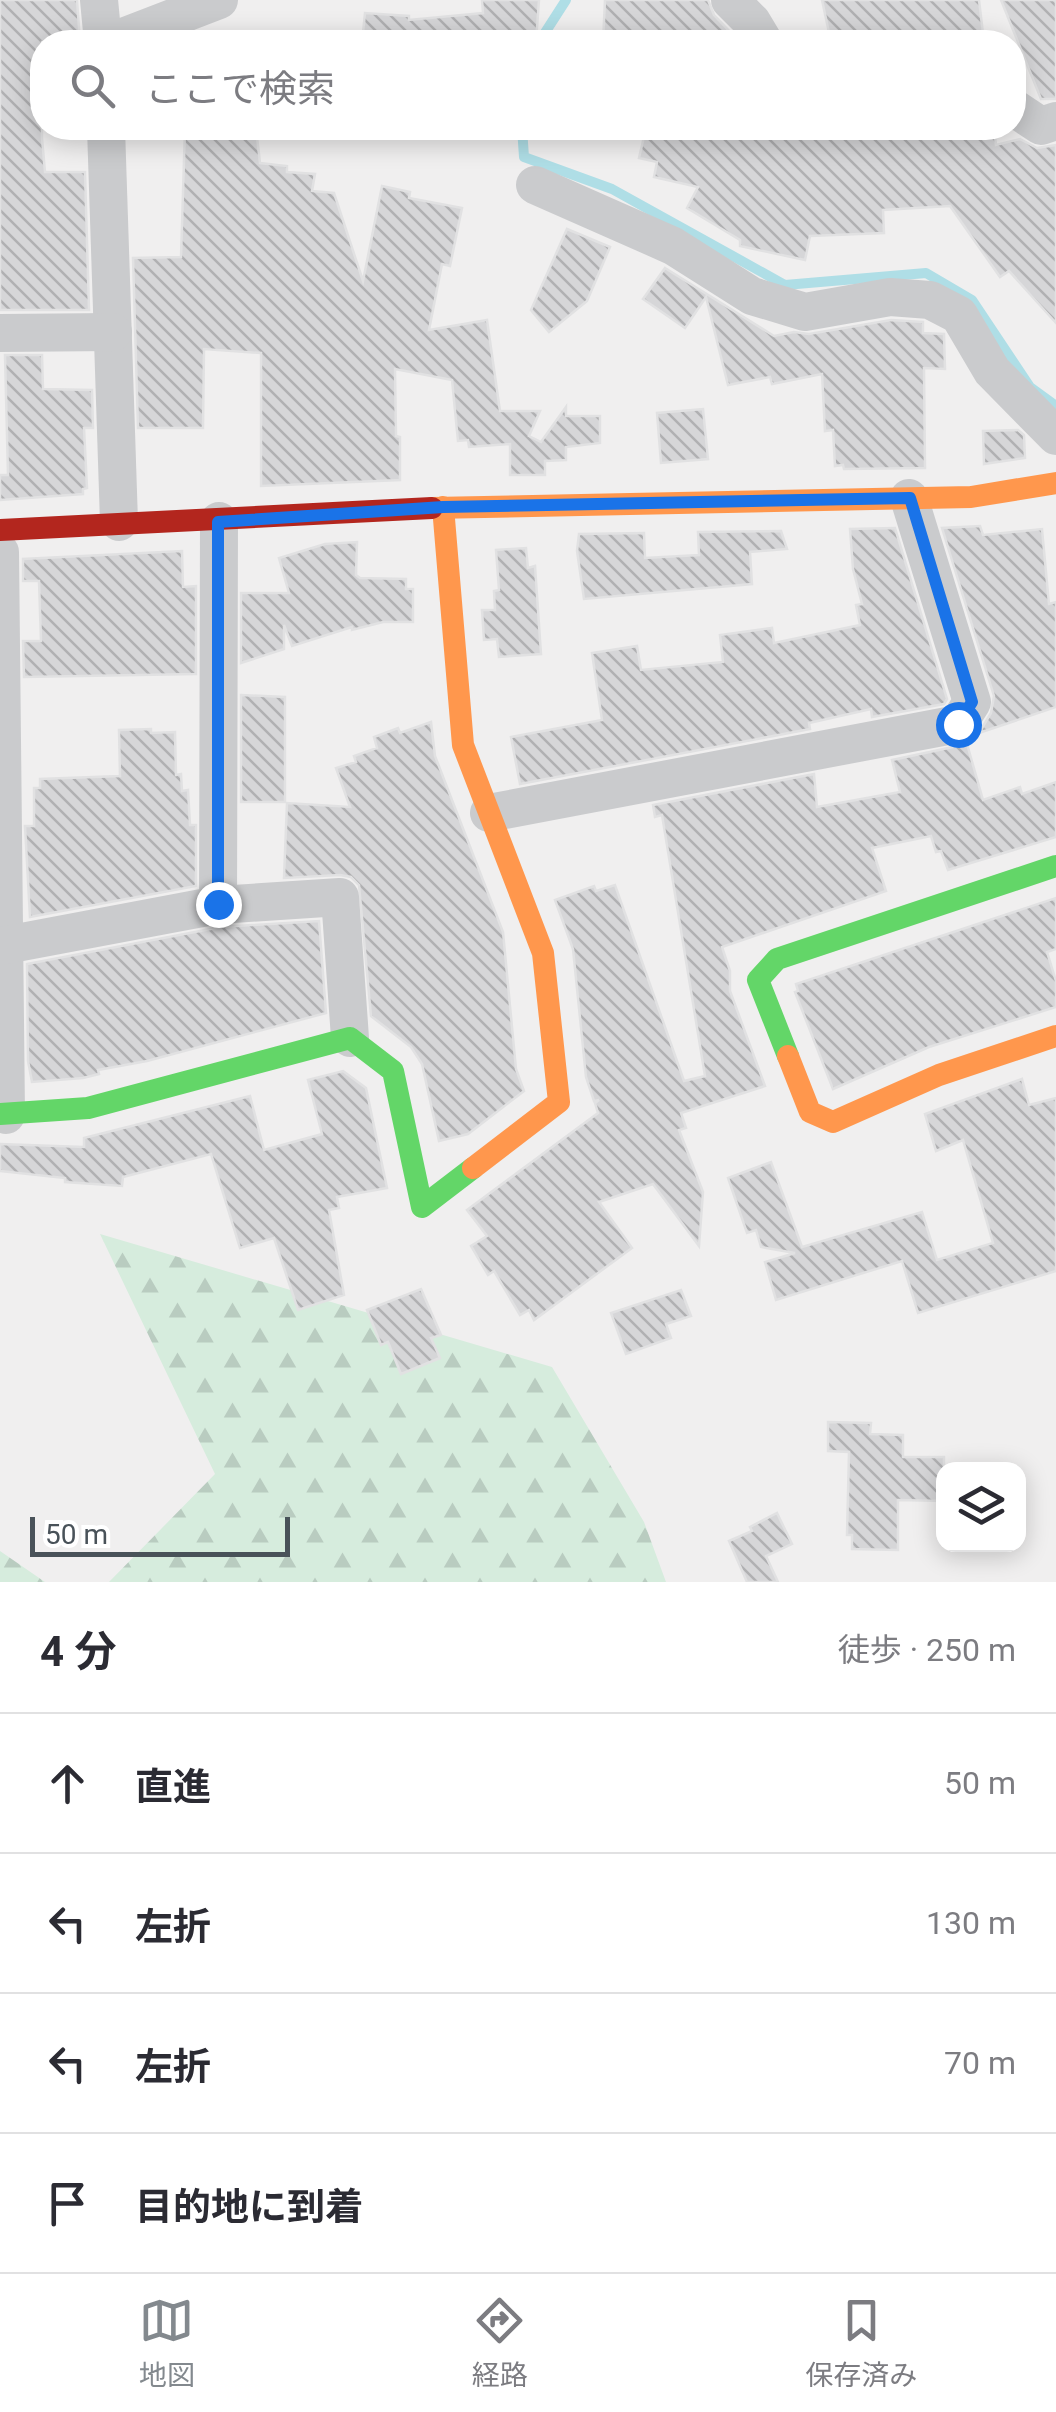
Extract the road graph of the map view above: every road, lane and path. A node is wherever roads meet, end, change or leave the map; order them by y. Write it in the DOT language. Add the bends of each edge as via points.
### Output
graph roads {
  1 [pos="100,0"];
  2 [pos="219,0"];
  3 [pos="730,0"];
  4 [pos="104,30"];
  5 [pos="138,30"];
  6 [pos="757,30"];
  7 [pos="1026,116"];
  8 [pos="1056,120"];
  9 [pos="106,140"];
  10 [pos="535,185"];
  11 [pos="113,332"];
  12 [pos="0,333"];
  13 [pos="1056,436"];
  14 [pos="1056,483"];
  15 [pos="910,498"];
  16 [pos="443,507"];
  17 [pos="120,522"];
  18 [pos="218,522"];
  19 [pos="0,530"];
  20 [pos="0,552"];
  21 [pos="489,813"];
  22 [pos="1056,866"];
  23 [pos="218,904"];
  24 [pos="2,945"];
  25 [pos="1056,1036"];
  26 [pos="350,1038"];
  27 [pos="3,1115"];
  1 -- 4 [label="street"];
  2 -- 5 [label="street"];
  3 -- 6 [label="street"];
  7 -- 8 [label="street" via="1042,126"];
  9 -- 11 [label="street"];
  10 -- 13 [label="street" via="674,246 752,296 806,312 890,297 930,300 959,315 992,371"];
  11 -- 12 [label="street"];
  11 -- 17 [label="street"];
  14 -- 15 [label="street" via="970,497"];
  15 -- 16 [label="street"];
  15 -- 21 [label="street" via="972,702 958,724"];
  16 -- 18 [label="street"];
  16 -- 21 [label="street" via="463,744"];
  17 -- 18 [label="street"];
  17 -- 19 [label="street"];
  18 -- 23 [label="street"];
  20 -- 24 [label="street"];
  21 -- 26 [label="street" via="543,953 559,1102 422,1207 393,1071"];
  22 -- 25 [label="street" via="777,959 758,980 810,1112 833,1122 938,1075"];
  23 -- 24 [label="street"];
  23 -- 26 [label="street" via="340,897"];
  24 -- 27 [label="street"];
  26 -- 27 [label="street" via="88,1108"];
}
